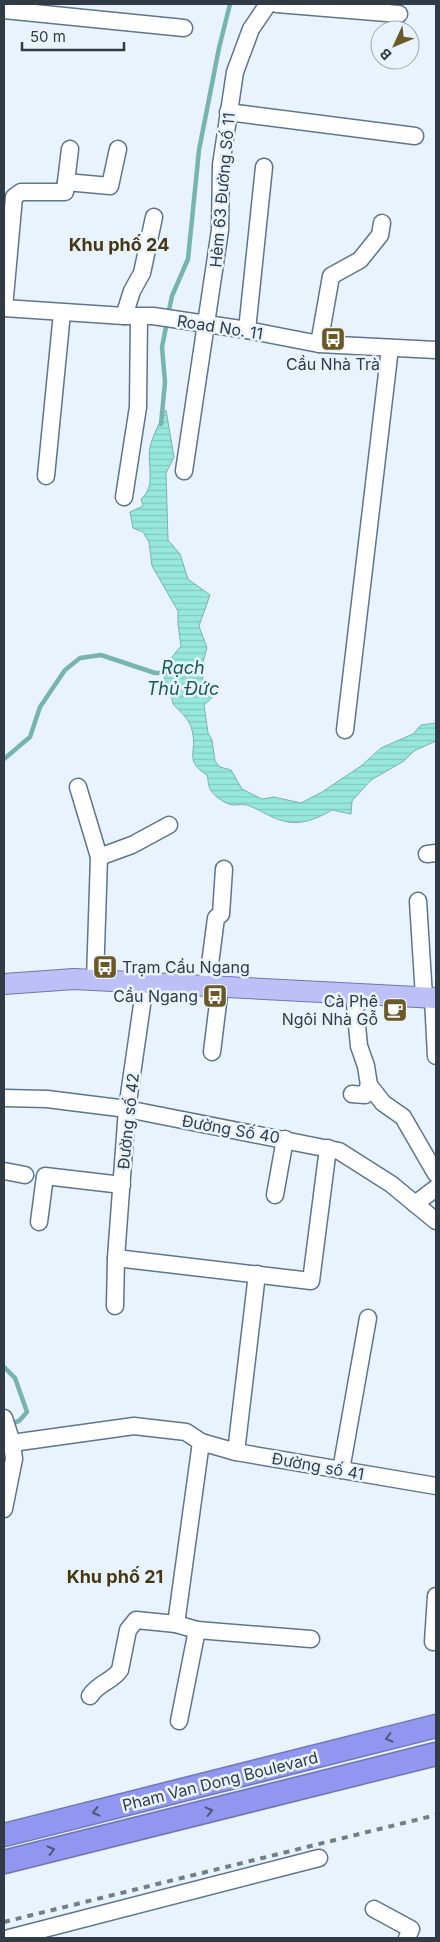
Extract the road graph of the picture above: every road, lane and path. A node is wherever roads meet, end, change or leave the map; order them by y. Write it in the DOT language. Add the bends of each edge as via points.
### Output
graph roads {
  1 [pos="268,4"];
  2 [pos="277,4"];
  3 [pos="4,10"];
  4 [pos="399,14"];
  5 [pos="184,28"];
  6 [pos="228,112"];
  7 [pos="415,136"];
  8 [pos="70,149"];
  9 [pos="118,149"];
  10 [pos="264,167"];
  11 [pos="66,182"];
  12 [pos="154,216"];
  13 [pos="382,223"];
  14 [pos="4,308"];
  15 [pos="62,313"];
  16 [pos="139,317"];
  17 [pos="205,324"];
  18 [pos="246,330"];
  19 [pos="319,344"];
  20 [pos="390,348"];
  21 [pos="436,350"];
  22 [pos="184,471"];
  23 [pos="46,476"];
  24 [pos="124,497"];
  25 [pos="345,730"];
  26 [pos="78,787"];
  27 [pos="169,825"];
  28 [pos="99,857"];
  29 [pos="224,869"];
  30 [pos="418,900"];
  31 [pos="95,980"];
  32 [pos="4,984"];
  33 [pos="145,984"];
  34 [pos="213,987"];
  35 [pos="354,994"];
  36 [pos="431,997"];
  37 [pos="212,1052"];
  38 [pos="436,1056"];
  39 [pos="369,1085"];
  40 [pos="352,1094"];
  41 [pos="4,1098"];
  42 [pos="127,1109"];
  43 [pos="285,1139"];
  44 [pos="328,1148"];
  45 [pos="4,1171"];
  46 [pos="436,1174"];
  47 [pos="25,1175"];
  48 [pos="122,1185"];
  49 [pos="436,1188"];
  50 [pos="275,1196"];
  51 [pos="416,1204"];
  52 [pos="436,1221"];
  53 [pos="39,1222"];
  54 [pos="116,1258"];
  55 [pos="258,1274"];
  56 [pos="116,1306"];
  57 [pos="368,1318"];
  58 [pos="4,1418"];
  59 [pos="201,1442"];
  60 [pos="12,1443"];
  61 [pos="236,1452"];
  62 [pos="341,1470"];
  63 [pos="436,1486"];
  64 [pos="4,1509"];
  65 [pos="436,1596"];
  66 [pos="176,1624"];
  67 [pos="197,1630"];
  68 [pos="311,1639"];
  69 [pos="433,1642"];
  70 [pos="90,1696"];
  71 [pos="179,1721"];
  72 [pos="436,1726"];
  73 [pos="436,1754"];
  74 [pos="4,1835"];
  75 [pos="319,1858"];
  76 [pos="4,1862"];
  77 [pos="374,1910"];
  78 [pos="9,1938"];
  79 [pos="407,1938"];
  1 -- 6 [label="street, Hẻm 63 Đường Số 11" via="251,29 235,72"];
  2 -- 4 [label="street"];
  3 -- 5 [label="street"];
  6 -- 7 [label="street"];
  6 -- 17 [label="street, Hẻm 63 Đường Số 11" via="221,165 220,230"];
  8 -- 11 [label="street"];
  9 -- 11 [label="street" via="110,186"];
  10 -- 18 [label="street"];
  11 -- 14 [label="street" via="65,192 21,192 14,197"];
  12 -- 16 [label="street" via="142,273 132,291"];
  13 -- 19 [label="street" via="380,234 360,260 331,276"];
  14 -- 15 [label="street, Road No. 11"];
  15 -- 16 [label="street, Road No. 11"];
  15 -- 23 [label="street"];
  16 -- 17 [label="street, Road No. 11"];
  16 -- 24 [label="street" via="138,407"];
  17 -- 18 [label="street, Road No. 11"];
  17 -- 22 [label="street, Hẻm 63 Đường Số 11"];
  18 -- 19 [label="street, Road No. 11"];
  19 -- 20 [label="street, Road No. 11"];
  20 -- 21 [label="street, Road No. 11"];
  20 -- 25 [label="street"];
  26 -- 28 [label="street"];
  27 -- 28 [label="street" via="132,845"];
  28 -- 31 [label="street"];
  29 -- 34 [label="street" via="221,914 216,918"];
  30 -- 36 [label="street"];
  31 -- 32 [label="main road"];
  31 -- 33 [label="main road"];
  33 -- 34 [label="main road"];
  33 -- 42 [label="street, Đường số 42"];
  34 -- 35 [label="main road"];
  34 -- 37 [label="street"];
  35 -- 36 [label="main road"];
  35 -- 39 [label="street" via="359,1046"];
  36 -- 38 [label="street"];
  39 -- 40 [label="street" via="365,1094"];
  39 -- 46 [label="street" via="382,1103 403,1117"];
  41 -- 42 [label="street, Đường Số 40" via="46,1099"];
  42 -- 43 [label="street, Đường Số 40"];
  42 -- 48 [label="street, Đường số 42"];
  43 -- 44 [label="street, Đường Số 40"];
  43 -- 50 [label="street"];
  44 -- 51 [label="street, Đường Số 40" via="339,1151 391,1184"];
  44 -- 55 [label="street" via="311,1281"];
  45 -- 47 [label="street"];
  48 -- 53 [label="street" via="45,1176"];
  48 -- 54 [label="street, Đường số 42"];
  49 -- 51 [label="street"];
  51 -- 52 [label="street, Đường Số 40"];
  54 -- 55 [label="street"];
  54 -- 56 [label="street, Đường số 42"];
  55 -- 61 [label="street"];
  57 -- 62 [label="street"];
  58 -- 60 [label="street"];
  59 -- 60 [label="street, Đường số 41" via="186,1432 134,1426"];
  59 -- 61 [label="street, Đường số 41"];
  59 -- 66 [label="street"];
  60 -- 64 [label="street" via="14,1459"];
  61 -- 62 [label="street, Đường số 41"];
  62 -- 63 [label="street, Đường số 41"];
  65 -- 69 [label="street"];
  66 -- 67 [label="street"];
  66 -- 70 [label="street" via="136,1620 128,1630 117,1675 104,1681"];
  67 -- 68 [label="street"];
  67 -- 71 [label="street"];
  72 -- 74 [label="highway, Pham Van Dong Boulevard, one-way"];
  76 -- 73 [label="highway, Pham Van Dong Boulevard, one-way"];
  75 -- 78 [label="street"];
  77 -- 79 [label="street" via="412,1929"];
}
